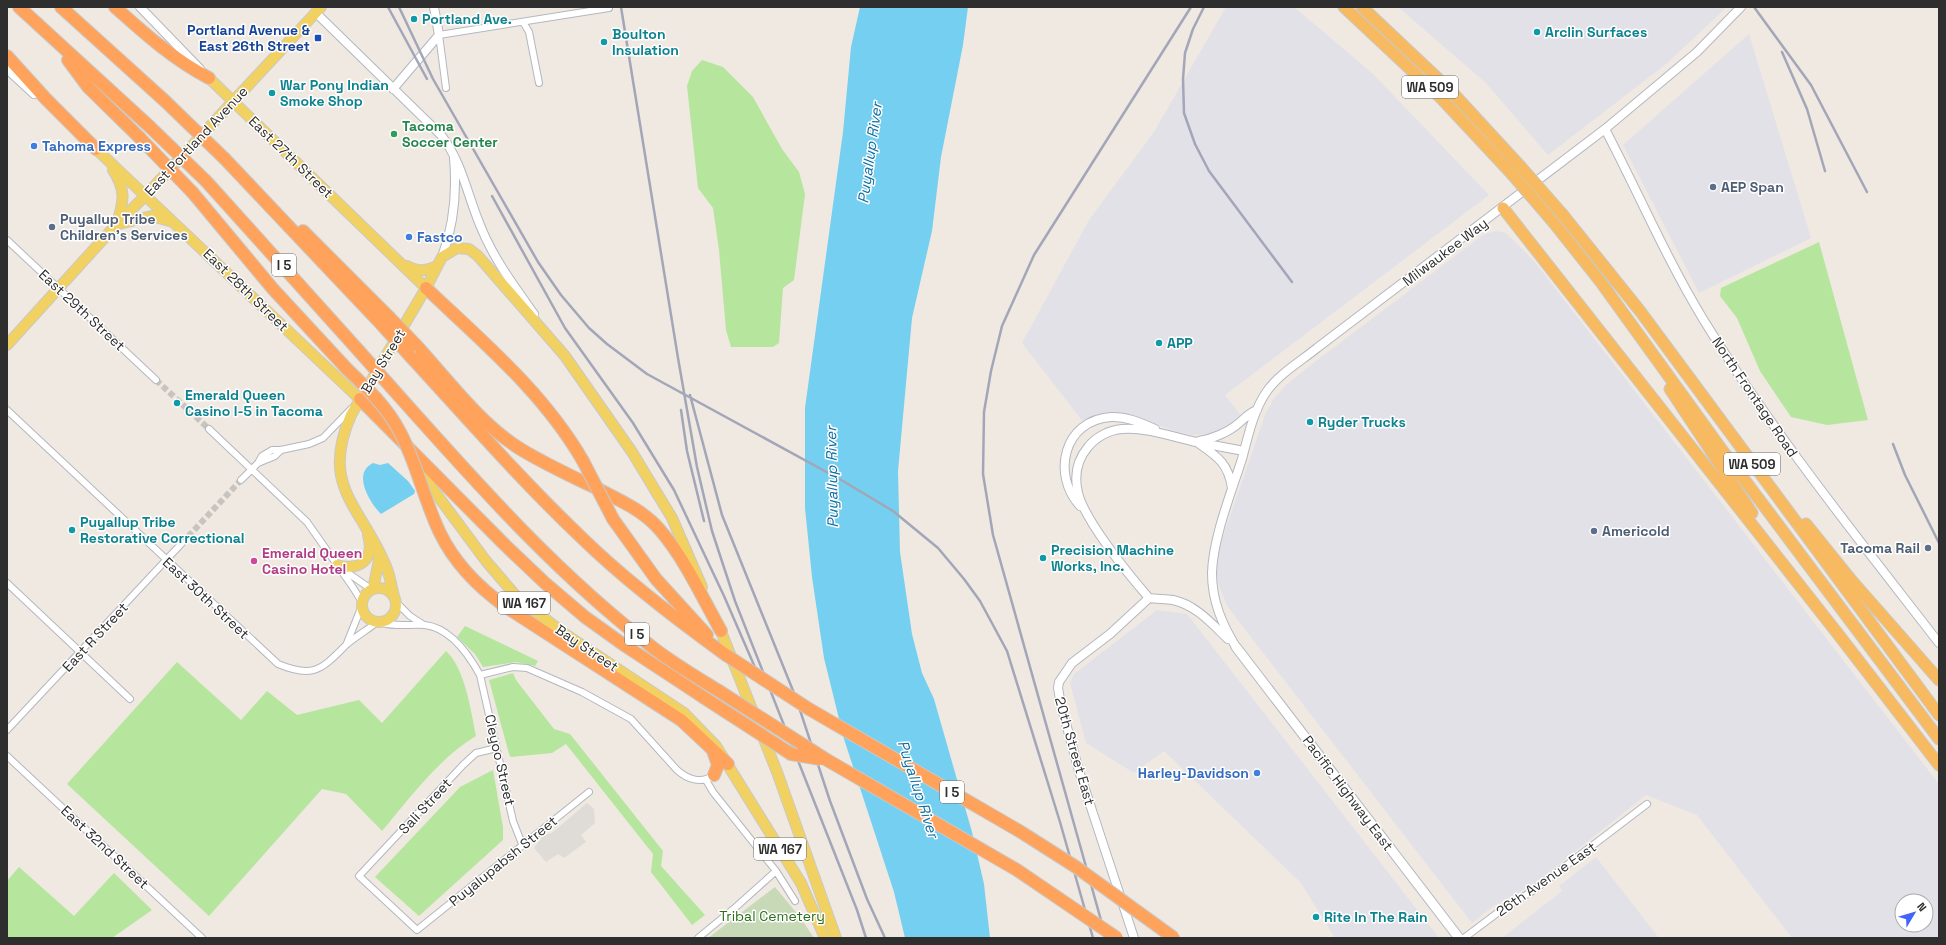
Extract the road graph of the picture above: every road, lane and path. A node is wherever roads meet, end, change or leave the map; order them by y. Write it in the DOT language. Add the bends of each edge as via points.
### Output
graph roads {
  1 [pos="19,7"];
  2 [pos="61,7"];
  3 [pos="115,7"];
  4 [pos="140,7"];
  5 [pos="434,7"];
  6 [pos="1344,7"];
  7 [pos="1362,7"];
  8 [pos="1741,7"];
  9 [pos="609,8"];
  10 [pos="315,9"];
  11 [pos="523,22"];
  12 [pos="439,35"];
  13 [pos="52,38"];
  14 [pos="7,56"];
  15 [pos="7,69"];
  16 [pos="209,78"];
  17 [pos="539,83"];
  18 [pos="446,88"];
  19 [pos="393,89"];
  20 [pos="233,102"];
  21 [pos="1605,129"];
  22 [pos="96,149"];
  23 [pos="453,152"];
  24 [pos="106,158"];
  25 [pos="1516,169"];
  26 [pos="146,195"];
  27 [pos="1503,208"];
  28 [pos="175,222"];
  29 [pos="116,225"];
  30 [pos="7,240"];
  31 [pos="442,257"];
  32 [pos="399,262"];
  33 [pos="437,266"];
  34 [pos="1600,281"];
  35 [pos="426,288"];
  36 [pos="59,289"];
  37 [pos="385,321"];
  38 [pos="7,345"];
  39 [pos="565,356"];
  40 [pos="156,380"];
  41 [pos="360,399"];
  42 [pos="1712,409"];
  43 [pos="7,410"];
  44 [pos="1257,410"];
  45 [pos="209,430"];
  46 [pos="1171,435"];
  47 [pos="1196,442"];
  48 [pos="1244,451"];
  49 [pos="252,469"];
  50 [pos="241,480"];
  51 [pos="1232,490"];
  52 [pos="1085,510"];
  53 [pos="367,529"];
  54 [pos="182,543"];
  55 [pos="378,551"];
  56 [pos="166,560"];
  57 [pos="337,564"];
  58 [pos="7,583"];
  59 [pos="372,589"];
  60 [pos="1148,598"];
  61 [pos="395,599"];
  62 [pos="362,605"];
  63 [pos="379,623"];
  64 [pos="424,625"];
  65 [pos="721,631"];
  66 [pos="1838,634"];
  67 [pos="1939,643"];
  68 [pos="346,644"];
  69 [pos="1236,647"];
  70 [pos="81,652"];
  71 [pos="726,655"];
  72 [pos="480,675"];
  73 [pos="1939,680"];
  74 [pos="130,699"];
  75 [pos="1939,715"];
  76 [pos="7,730"];
  77 [pos="1939,739"];
  78 [pos="708,744"];
  79 [pos="498,748"];
  80 [pos="7,756"];
  81 [pos="828,760"];
  82 [pos="728,764"];
  83 [pos="1939,765"];
  84 [pos="710,778"];
  85 [pos="738,780"];
  86 [pos="589,792"];
  87 [pos="1647,804"];
  88 [pos="522,844"];
  89 [pos="776,871"];
  90 [pos="796,901"];
  91 [pos="417,930"];
  92 [pos="200,937"];
  93 [pos="698,938"];
  94 [pos="825,938"];
  95 [pos="836,938"];
  96 [pos="1117,938"];
  97 [pos="1134,938"];
  98 [pos="1174,938"];
  99 [pos="1459,938"];
  100 [pos="1464,938"];
  1 -- 13 [label="highway, I 5"];
  2 -- 37 [label="highway, bridge" via="325,251"];
  3 -- 16 [label="highway" via="176,57"];
  4 -- 16 [label="street, East 27th Street"];
  5 -- 12 [label="street"];
  6 -- 25 [label="highway, WA 509"];
  7 -- 25 [label="highway, WA 509" via="1450,90"];
  8 -- 21 [label="street, Milwaukee Way" via="1696,52"];
  9 -- 11 [label="street"];
  10 -- 19 [label="street"];
  10 -- 20 [label="main road, East Portland Avenue"];
  11 -- 12 [label="street"];
  11 -- 17 [label="street" via="529,32"];
  12 -- 18 [label="street"];
  12 -- 19 [label="street"];
  13 -- 78 [label="highway, bridge" via="88,87 193,193 278,294 378,401 406,443 434,519 450,551 472,579 506,607 681,720"];
  13 -- 81 [label="highway, I 5, bridge" via="206,181 484,492 560,568 657,651"];
  14 -- 22 [label="highway"];
  15 -- 22 [label="street, East 28th Street"];
  16 -- 20 [label="main road, East 27th Street"];
  19 -- 23 [label="street" via="441,135"];
  20 -- 26 [label="main road, East Portland Avenue"];
  20 -- 32 [label="main road, East 27th Street"];
  21 -- 27 [label="street, Milwaukee Way"];
  21 -- 67 [label="street, North Frontage Road" via="1680,277 1739,376 1797,459"];
  22 -- 24 [label="main road, East 28th Street"];
  23 -- 31 [label="street, Bay Street" via="453,214"];
  23 -- 39 [label="street" via="492,251 514,287"];
  24 -- 26 [label="main road, East 28th Street"];
  24 -- 29 [label="main road" via="120,180 123,190 122,207"];
  25 -- 34 [label="highway, WA 509, bridge"];
  25 -- 42 [label="highway, WA 509, bridge" via="1563,215 1640,311"];
  26 -- 28 [label="main road, East 28th Street"];
  26 -- 29 [label="main road, East Portland Avenue"];
  27 -- 44 [label="street, Milwaukee Way" via="1278,379 1266,392"];
  27 -- 66 [label="highway"];
  28 -- 29 [label="main road" via="152,216"];
  28 -- 41 [label="main road, East 28th Street"];
  29 -- 36 [label="main road, East Portland Avenue"];
  30 -- 36 [label="street, East 29th Street"];
  31 -- 33 [label="main road, Bay Street"];
  31 -- 39 [label="main road" via="457,248 469,249 478,256"];
  32 -- 33 [label="main road" via="418,270 430,270"];
  32 -- 35 [label="main road, East 27th Street"];
  33 -- 35 [label="main road, Bay Street"];
  34 -- 66 [label="highway" via="1751,512"];
  34 -- 77 [label="highway, WA 509" via="1722,450"];
  35 -- 41 [label="main road, Bay Street"];
  35 -- 71 [label="highway, bridge" via="523,381 553,416 583,461 613,519 644,564"];
  36 -- 38 [label="main road, East Portland Avenue"];
  36 -- 40 [label="street, East 29th Street"];
  37 -- 65 [label="highway, bridge" via="416,345 481,416 511,442 624,503 660,529 681,559"];
  37 -- 71 [label="highway, I 5, bridge" via="411,357 582,539 638,587"];
  39 -- 65 [label="main road" via="662,498 684,542"];
  41 -- 49 [label="street" via="323,438 281,450"];
  41 -- 53 [label="main road" via="342,435 340,466 346,494"];
  41 -- 81 [label="highway, bridge" via="505,545 591,621 791,754"];
  41 -- 82 [label="main road, Bay Street / WA 167" via="516,596 562,632 684,713 716,746"];
  42 -- 73 [label="highway" via="1852,581"];
  42 -- 75 [label="highway, WA 509"];
  43 -- 56 [label="street, East 30th Street"];
  44 -- 47 [label="street" via="1221,434"];
  44 -- 48 [label="street, Milwaukee Way"];
  45 -- 49 [label="street"];
  46 -- 47 [label="street"];
  46 -- 52 [label="street" via="1122,429 1108,432 1096,439 1082,456 1076,470 1078,492"];
  46 -- 52 [label="street" via="1118,417 1102,419 1081,430 1066,453 1064,473 1070,493"];
  47 -- 48 [label="street"];
  47 -- 51 [label="street" via="1217,456 1224,465 1230,475"];
  48 -- 51 [label="street, Milwaukee Way"];
  49 -- 50 [label="street"];
  49 -- 57 [label="street" via="307,522"];
  51 -- 69 [label="street, Milwaukee Way" via="1217,541 1212,574 1216,603"];
  52 -- 60 [label="street"];
  53 -- 55 [label="main road"];
  53 -- 57 [label="main road" via="370,550 365,560 354,567"];
  54 -- 56 [label="street, East R Street"];
  55 -- 59 [label="main road" via="379,560"];
  55 -- 61 [label="main road" via="386,565"];
  56 -- 68 [label="street, East 30th Street" via="278,664 295,670 320,668 332,660"];
  56 -- 70 [label="street, East R Street"];
  57 -- 59 [label="street" via="357,581"];
  57 -- 62 [label="street"];
  58 -- 70 [label="street"];
  59 -- 61 [label="main road" via="386,589"];
  59 -- 62 [label="main road" via="367,592"];
  60 -- 69 [label="street" via="1173,600 1190,606"];
  60 -- 97 [label="street, 20th Street East" via="1110,634 1072,663 1059,682 1058,688 1079,771"];
  61 -- 63 [label="main road" via="396,607 392,617"];
  61 -- 64 [label="street" via="410,616"];
  62 -- 63 [label="main road" via="367,618"];
  62 -- 68 [label="street, East 30th Street"];
  63 -- 64 [label="street" via="396,626"];
  63 -- 68 [label="street, East 30th Street"];
  64 -- 72 [label="street" via="439,630 457,643 470,656"];
  65 -- 95 [label="main road, WA 167" via="777,772"];
  66 -- 83 [label="highway"];
  69 -- 99 [label="main road, Pacific Highway East"];
  70 -- 74 [label="street"];
  70 -- 76 [label="street, East R Street"];
  71 -- 98 [label="highway, I 5, bridge" via="808,709 1021,832"];
  72 -- 79 [label="street, Cleyoo Street"];
  72 -- 84 [label="street" via="513,667 527,668 554,680 625,714 680,773 691,779"];
  78 -- 82 [label="highway"];
  78 -- 84 [label="highway" via="718,761 718,768"];
  79 -- 88 [label="street, Cleyoo Street" via="513,821"];
  79 -- 91 [label="street, Sali Street" via="476,753 359,876"];
  80 -- 92 [label="street, East 32nd Street"];
  81 -- 96 [label="highway, I 5, bridge" via="1017,870"];
  82 -- 85 [label="main road, Bay Street / WA 167"];
  84 -- 85 [label="main road" via="726,773"];
  84 -- 89 [label="street" via="713,792"];
  85 -- 94 [label="main road, Bay Street / WA 167" via="801,883"];
  86 -- 88 [label="street, Puyalupabsh Street"];
  87 -- 100 [label="street, 26th Avenue East" via="1534,890"];
  88 -- 91 [label="street, Puyalupabsh Street"];
  89 -- 90 [label="street"];
  89 -- 93 [label="street"];
}
